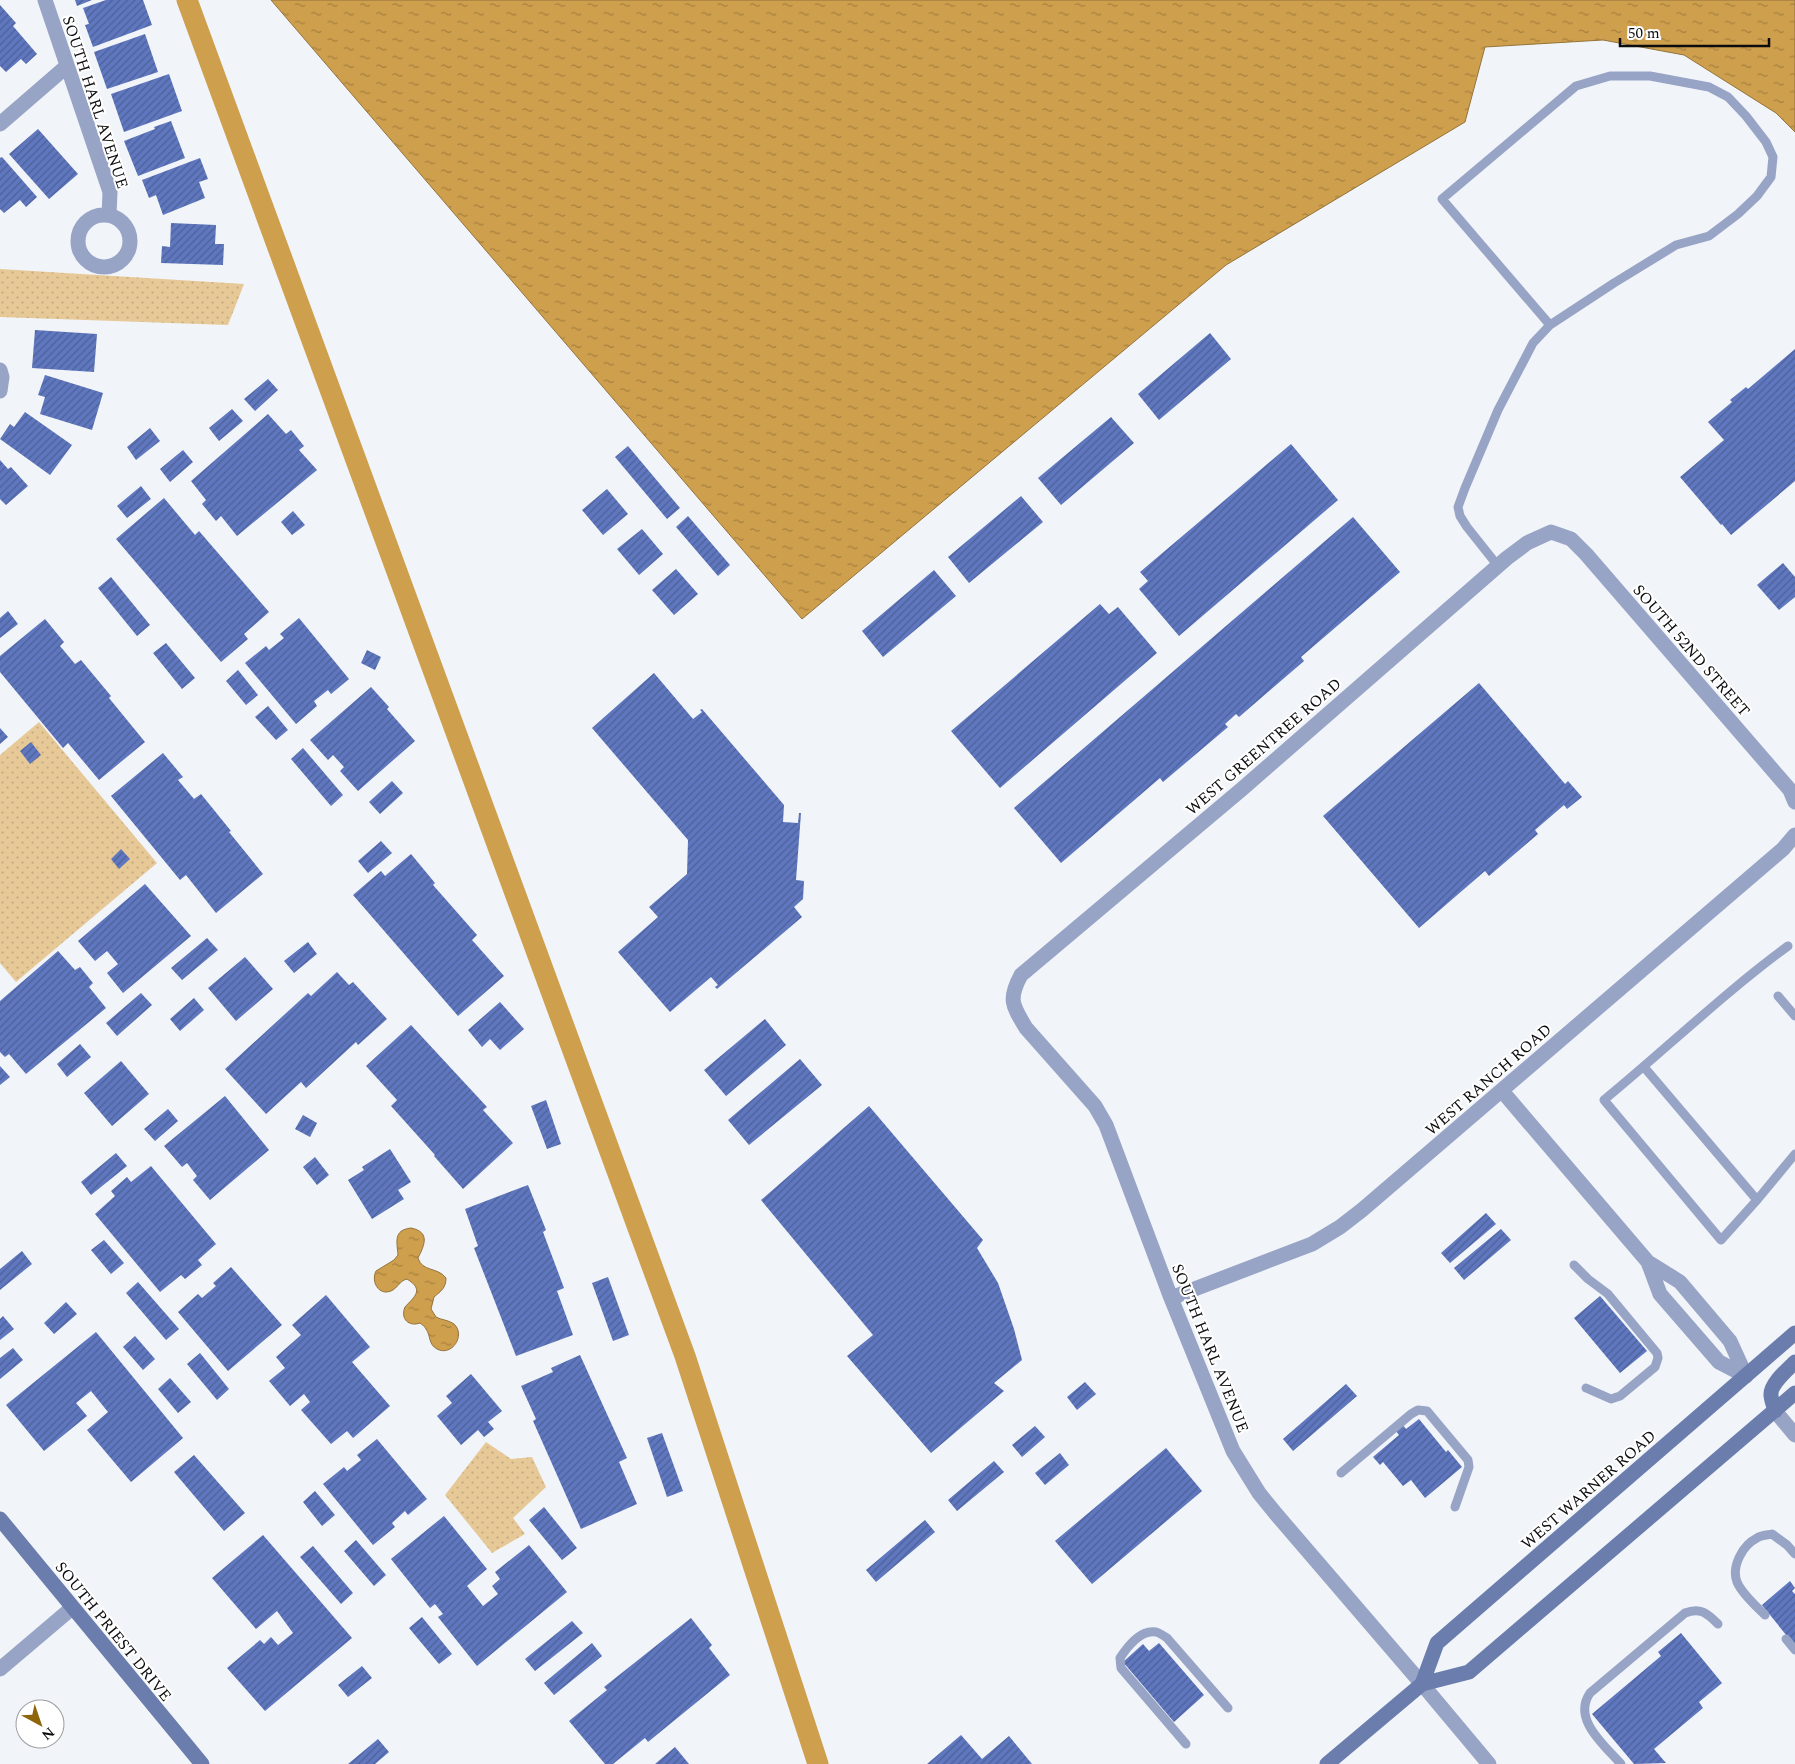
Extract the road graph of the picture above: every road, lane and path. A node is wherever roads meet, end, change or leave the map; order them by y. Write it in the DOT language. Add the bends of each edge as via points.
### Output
graph roads {
  1 [pos="45,0"];
  2 [pos="67,66"];
  3 [pos="0,124"];
  4 [pos="109,215"];
  5 [pos="1550,325"];
  6 [pos="0,370"];
  7 [pos="0,391"];
  8 [pos="1551,532"];
  9 [pos="1498,566"];
  10 [pos="1795,802"];
  11 [pos="1795,835"];
  12 [pos="1788,946"];
  13 [pos="1778,996"];
  14 [pos="1012,1000"];
  15 [pos="1795,1016"];
  16 [pos="1644,1067"];
  17 [pos="1502,1090"];
  18 [pos="1795,1154"];
  19 [pos="1756,1200"];
  20 [pos="1648,1262"];
  21 [pos="1574,1265"];
  22 [pos="1172,1298"];
  23 [pos="1795,1333"];
  24 [pos="1795,1362"];
  25 [pos="1746,1376"];
  26 [pos="1586,1388"];
  27 [pos="1795,1393"];
  28 [pos="1775,1411"];
  29 [pos="1795,1435"];
  30 [pos="1341,1473"];
  31 [pos="1455,1507"];
  32 [pos="0,1519"];
  33 [pos="1795,1554"];
  34 [pos="72,1608"];
  35 [pos="1765,1615"];
  36 [pos="1718,1624"];
  37 [pos="1786,1639"];
  38 [pos="1795,1650"];
  39 [pos="0,1669"];
  40 [pos="1422,1684"];
  41 [pos="1228,1708"];
  42 [pos="1186,1744"];
  43 [pos="202,1764"];
  44 [pos="1327,1764"];
  45 [pos="1489,1764"];
  46 [pos="1621,1764"];
  1 -- 2 [label="street, SOUTH HARL AVENUE"];
  2 -- 3 [label="street"];
  2 -- 4 [label="street, SOUTH HARL AVENUE" via="110,192"];
  5 -- 5 [label="lane" via="1676,245 1709,236 1757,196 1770,177 1773,157 1766,142 1728,97 1708,87 1650,76 1610,76 1576,86 1442,199"];
  5 -- 9 [label="lane" via="1532,343 1498,410 1458,507 1460,516"];
  6 -- 7 [label="street"];
  8 -- 9 [label="street, WEST GREENTREE ROAD" via="1527,542"];
  8 -- 10 [label="street, SOUTH 52ND STREET" via="1570,540 1586,554 1790,790"];
  9 -- 14 [label="street, WEST GREENTREE ROAD" via="1242,789 1021,974"];
  11 -- 17 [label="street, WEST RANCH ROAD" via="1784,849"];
  12 -- 16 [label="lane"];
  13 -- 15 [label="lane"];
  14 -- 22 [label="street, SOUTH HARL AVENUE" via="1026,1028 1095,1106 1106,1125"];
  16 -- 19 [label="lane"];
  16 -- 19 [label="lane" via="1604,1100 1721,1240"];
  17 -- 20 [label="street"];
  17 -- 22 [label="street, WEST RANCH ROAD" via="1340,1227 1312,1244"];
  18 -- 19 [label="lane"];
  20 -- 25 [label="street" via="1680,1282 1730,1341"];
  20 -- 25 [label="street" via="1660,1294 1719,1362"];
  21 -- 26 [label="lane" via="1608,1294 1649,1342 1658,1358 1655,1366 1620,1396 1611,1399"];
  22 -- 40 [label="street, SOUTH HARL AVENUE" via="1233,1451 1244,1470 1276,1514"];
  23 -- 25 [label="main road, WEST WARNER ROAD"];
  24 -- 28 [label="main road" via="1772,1390"];
  25 -- 40 [label="main road, WEST WARNER ROAD" via="1438,1643"];
  27 -- 28 [label="main road, WEST WARNER ROAD"];
  28 -- 29 [label="street"];
  28 -- 40 [label="main road, WEST WARNER ROAD" via="1469,1672"];
  30 -- 31 [label="lane" via="1411,1414 1418,1410 1427,1411 1468,1460 1470,1467"];
  32 -- 34 [label="main road, SOUTH PRIEST DRIVE"];
  33 -- 35 [label="lane" via="1772,1534 1757,1537 1744,1549 1736,1565 1737,1581"];
  34 -- 39 [label="street"];
  34 -- 43 [label="main road, SOUTH PRIEST DRIVE"];
  36 -- 46 [label="lane" via="1703,1611 1685,1613 1590,1692 1584,1706 1586,1720"];
  37 -- 38 [label="lane"];
  40 -- 44 [label="main road, WEST WARNER ROAD"];
  40 -- 45 [label="street, SOUTH HARL AVENUE"];
  41 -- 42 [label="lane" via="1167,1638 1157,1632 1147,1632 1128,1646 1120,1658 1121,1668"];
}
